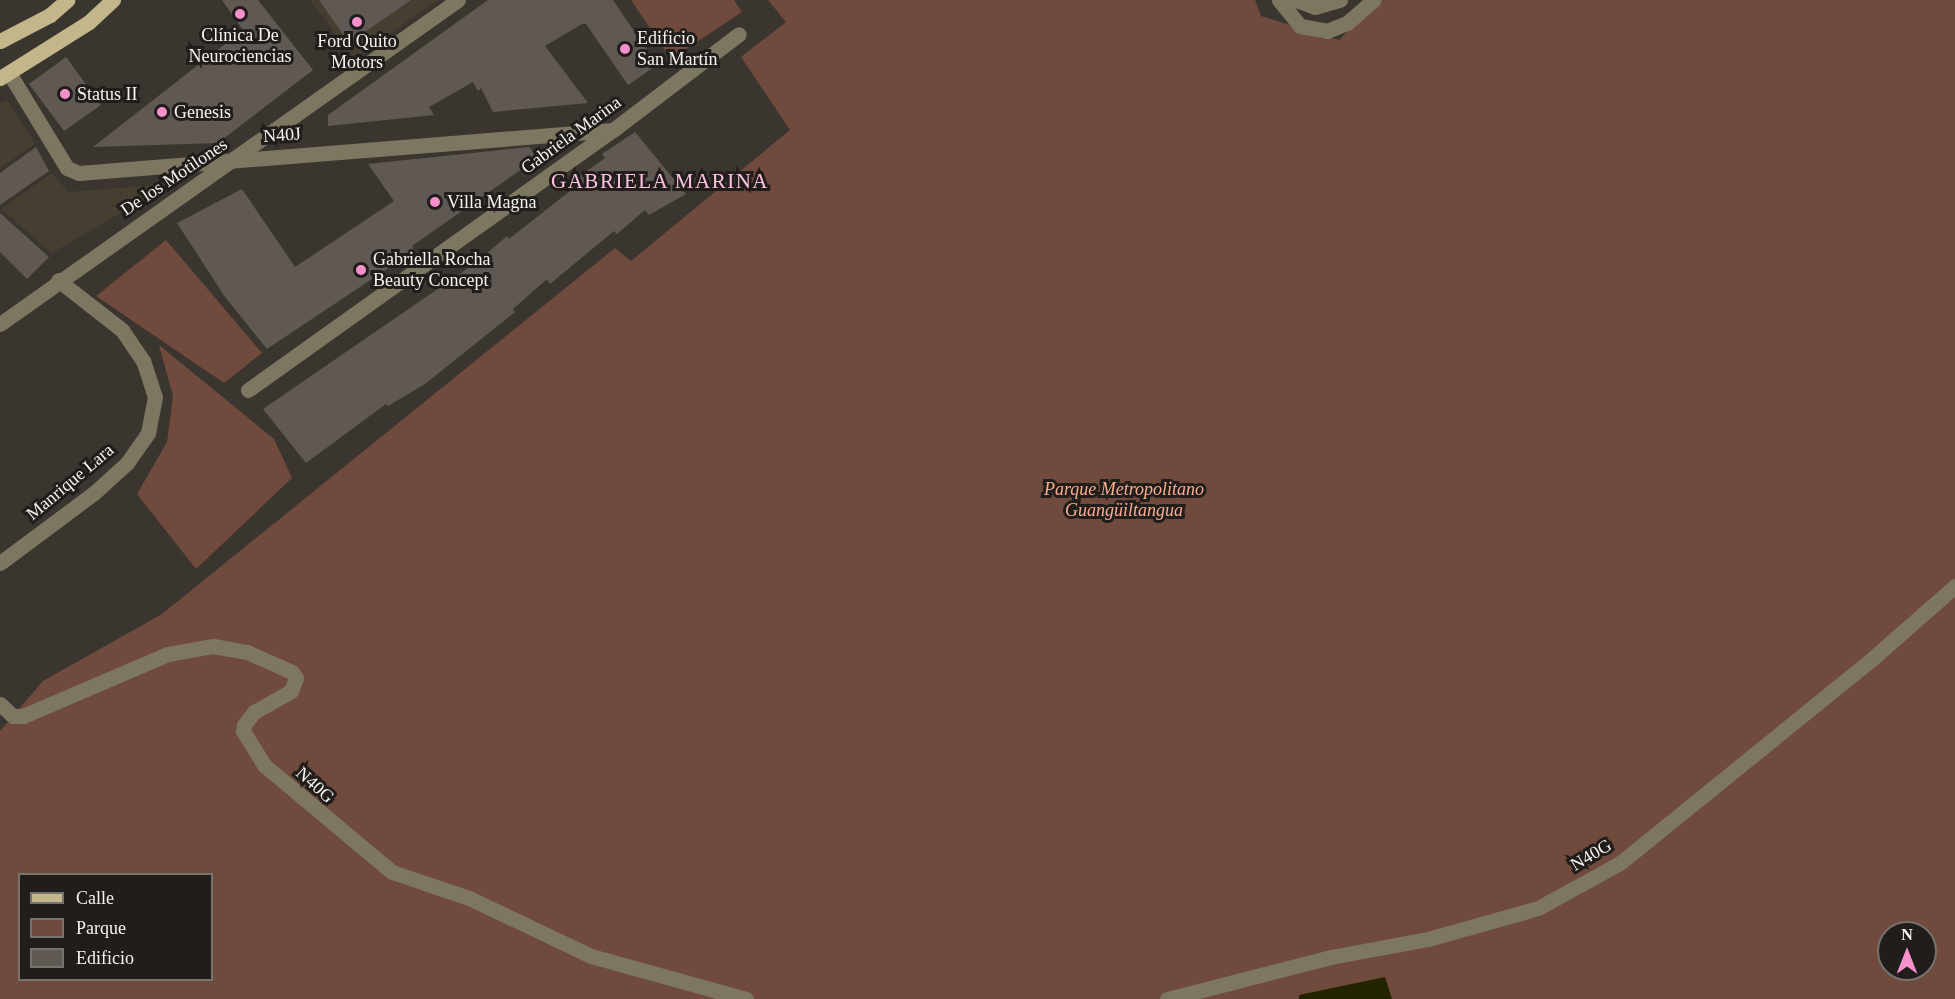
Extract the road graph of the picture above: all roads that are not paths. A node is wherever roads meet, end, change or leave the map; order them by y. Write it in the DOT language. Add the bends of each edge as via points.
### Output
graph roads {
  1 [pos="67,0"];
  2 [pos="113,0"];
  3 [pos="458,0"];
  4 [pos="1279,0"];
  5 [pos="1296,0"];
  6 [pos="1340,0"];
  7 [pos="1373,0"];
  8 [pos="739,34"];
  9 [pos="0,42"];
  10 [pos="5,76"];
  11 [pos="613,130"];
  12 [pos="236,158"];
  13 [pos="58,280"];
  14 [pos="0,324"];
  15 [pos="248,390"];
  16 [pos="0,564"];
  17 [pos="1955,586"];
  18 [pos="0,704"];
  19 [pos="746,999"];
  20 [pos="1167,999"];
  1 -- 9 [label="main road" via="50,15"];
  2 -- 10 [label="main road" via="89,22"];
  3 -- 12 [label="street, De los Motilones"];
  4 -- 7 [label="street" via="1300,26 1327,31 1347,23"];
  5 -- 6 [label="street" via="1315,7"];
  8 -- 11 [label="street, Gabriela Marina"];
  10 -- 12 [label="street, N40J" via="73,172"];
  11 -- 12 [label="street, N40J"];
  11 -- 15 [label="street, Gabriela Marina"];
  12 -- 13 [label="street, De los Motilones"];
  13 -- 14 [label="street, De los Motilones"];
  13 -- 16 [label="street, Manrique Lara" via="122,330 143,361 155,397 148,432 127,463 94,493"];
  17 -- 20 [label="street, N40G" via="1873,658 1620,863 1538,908 1428,939 1331,957"];
  18 -- 19 [label="street, N40G" via="13,716 23,716 168,654 213,646 247,652 292,672 296,678 291,691 254,712 244,725 243,731 264,765 392,872 469,898 591,956"];
}
